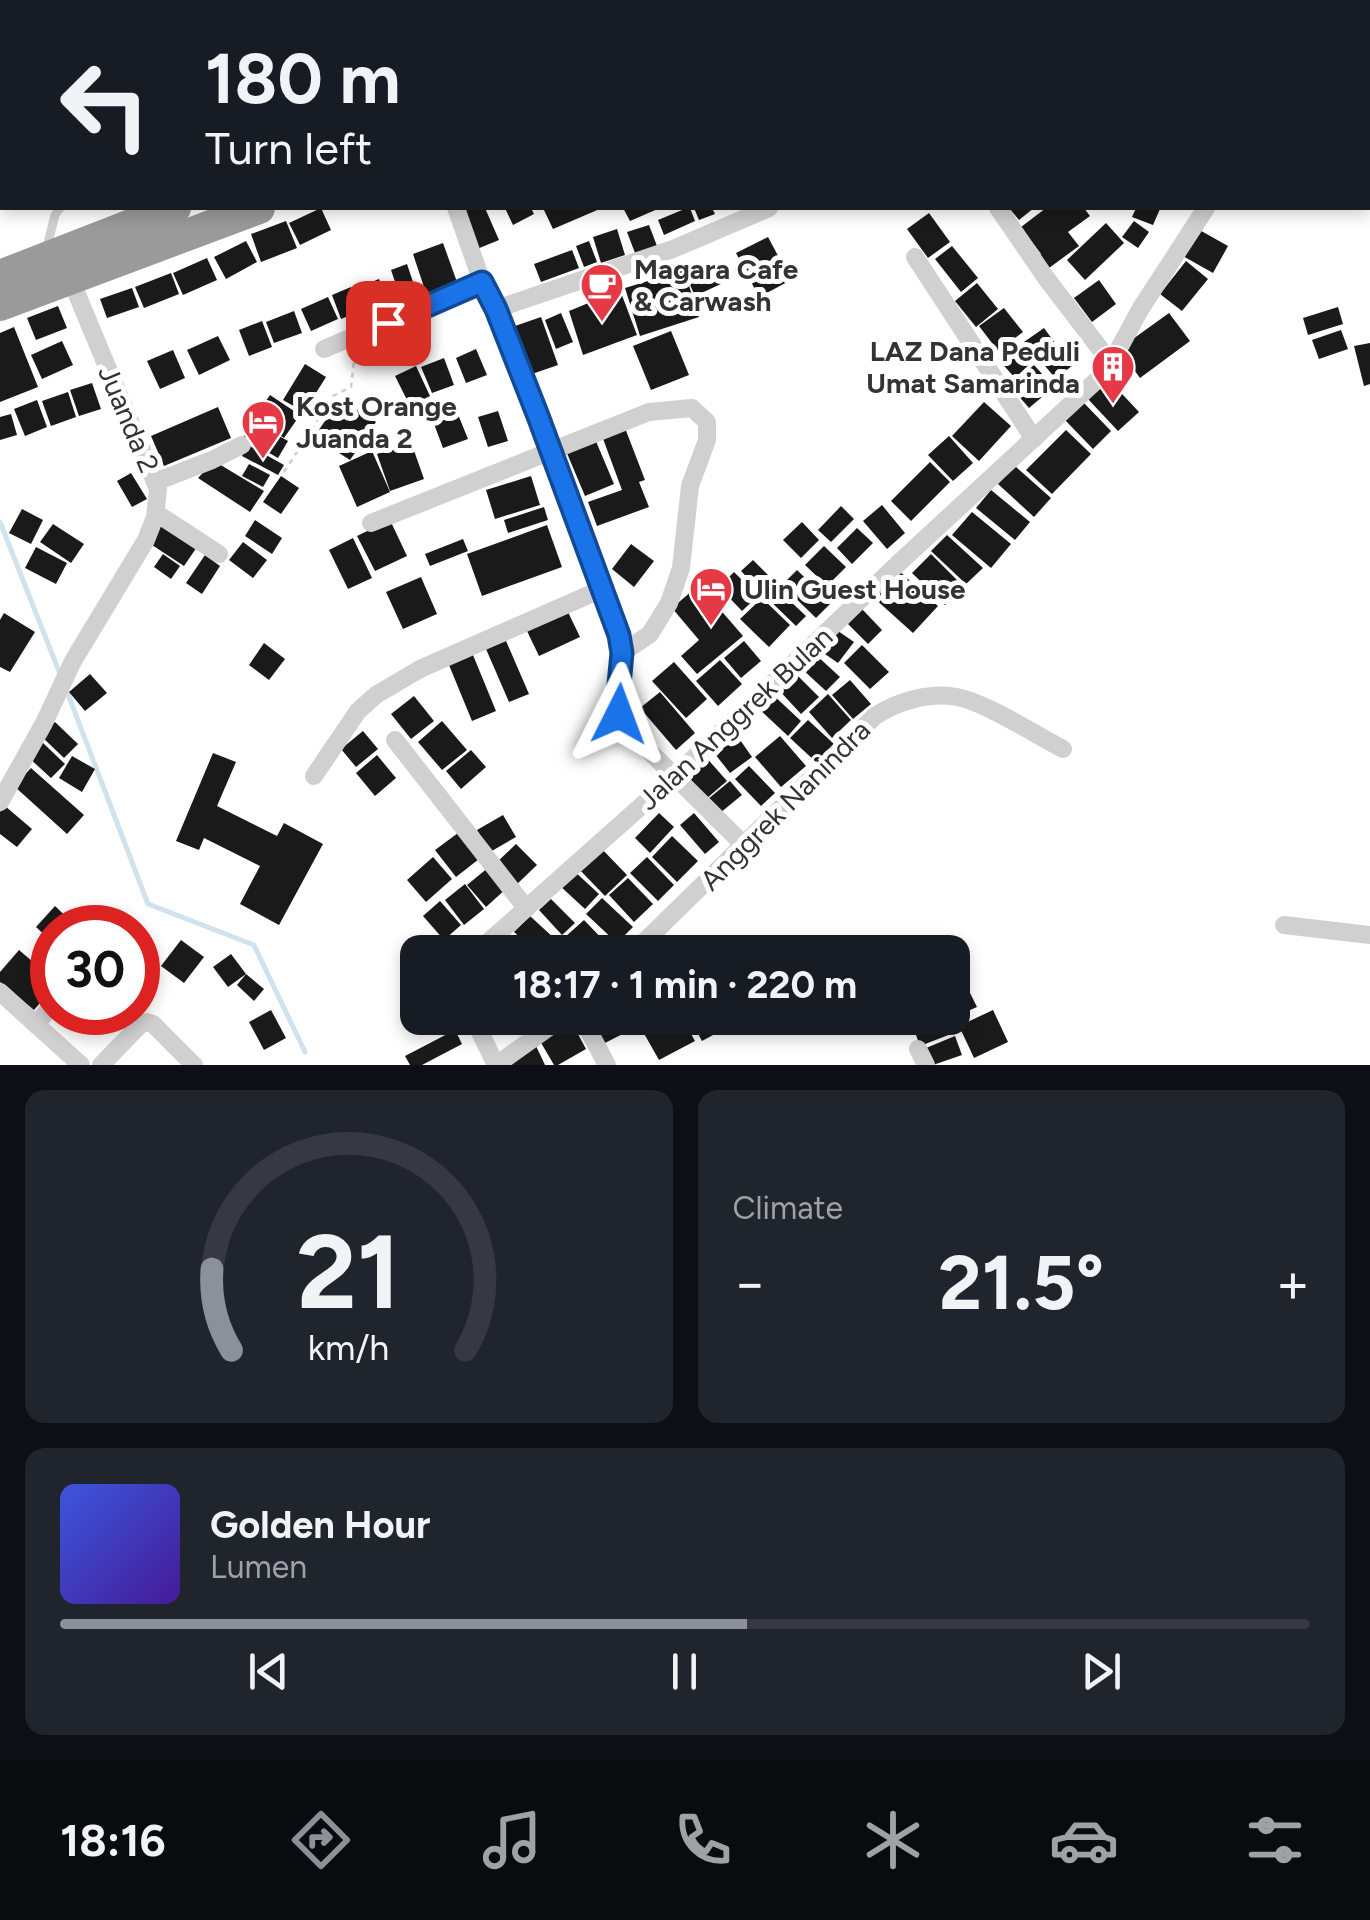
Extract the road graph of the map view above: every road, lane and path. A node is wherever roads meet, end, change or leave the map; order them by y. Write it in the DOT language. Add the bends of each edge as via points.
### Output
graph roads {
  1 [pos="59,210"];
  2 [pos="164,210"];
  3 [pos="254,210"];
  4 [pos="457,210"];
  5 [pos="764,210"];
  6 [pos="999,210"];
  7 [pos="1205,210"];
  8 [pos="915,256"];
  9 [pos="44,258"];
  10 [pos="0,276"];
  11 [pos="71,280"];
  12 [pos="482,282"];
  13 [pos="0,306"];
  14 [pos="496,309"];
  15 [pos="357,337"];
  16 [pos="324,349"];
  17 [pos="1111,363"];
  18 [pos="1034,439"];
  19 [pos="242,445"];
  20 [pos="552,452"];
  21 [pos="284,472"];
  22 [pos="155,482"];
  23 [pos="156,513"];
  24 [pos="370,524"];
  25 [pos="219,554"];
  26 [pos="602,589"];
  27 [pos="622,653"];
  28 [pos="394,740"];
  29 [pos="1062,749"];
  30 [pos="314,776"];
  31 [pos="675,776"];
  32 [pos="0,802"];
  33 [pos="744,846"];
  34 [pos="526,908"];
  35 [pos="1284,925"];
  36 [pos="496,935"];
  37 [pos="652,935"];
  38 [pos="1370,935"];
  39 [pos="0,992"];
  40 [pos="30,1020"];
  41 [pos="47,1035"];
  42 [pos="481,1035"];
  43 [pos="538,1035"];
  44 [pos="591,1035"];
  45 [pos="80,1065"];
  46 [pos="101,1065"];
  47 [pos="194,1065"];
  48 [pos="496,1065"];
  49 [pos="607,1065"];
  1 -- 9 [label="lane"];
  2 -- 9 [label="highway"];
  3 -- 11 [label="highway"];
  4 -- 12 [label="street"];
  5 -- 14 [label="street" via="674,250"];
  6 -- 17 [label="street"];
  7 -- 17 [label="street, Jalan Anggrek Bulan"];
  8 -- 18 [label="street"];
  9 -- 10 [label="highway"];
  11 -- 13 [label="highway"];
  11 -- 22 [label="street, Juanda 2"];
  12 -- 14 [label="street"];
  12 -- 15 [label="street"];
  14 -- 20 [label="street"];
  15 -- 16 [label="street"];
  15 -- 21 [label="path" via="352,386 333,396"];
  17 -- 18 [label="street, Jalan Anggrek Bulan"];
  18 -- 31 [label="street, Jalan Anggrek Bulan"];
  19 -- 22 [label="street"];
  20 -- 24 [label="street"];
  20 -- 26 [label="street"];
  20 -- 27 [label="street" via="650,412 692,408 707,422 669,603 650,634"];
  22 -- 23 [label="street, Juanda 2"];
  23 -- 25 [label="street"];
  23 -- 32 [label="street, Juanda 2"];
  26 -- 27 [label="street"];
  26 -- 30 [label="street" via="376,695"];
  27 -- 31 [label="street" via="621,720"];
  28 -- 34 [label="street"];
  29 -- 33 [label="street, Anggrek Nanindra" via="963,698 910,700 875,716"];
  31 -- 33 [label="street"];
  31 -- 34 [label="street, Jalan Anggrek Bulan"];
  33 -- 37 [label="street, Anggrek Nanindra"];
  34 -- 36 [label="street, Jalan Anggrek Bulan"];
  35 -- 38 [label="street"];
  39 -- 40 [label="street"];
  41 -- 45 [label="street"];
  42 -- 48 [label="street"];
  43 -- 48 [label="street"];
  44 -- 49 [label="street"];
  46 -- 47 [label="street" via="148,1022"];
}
